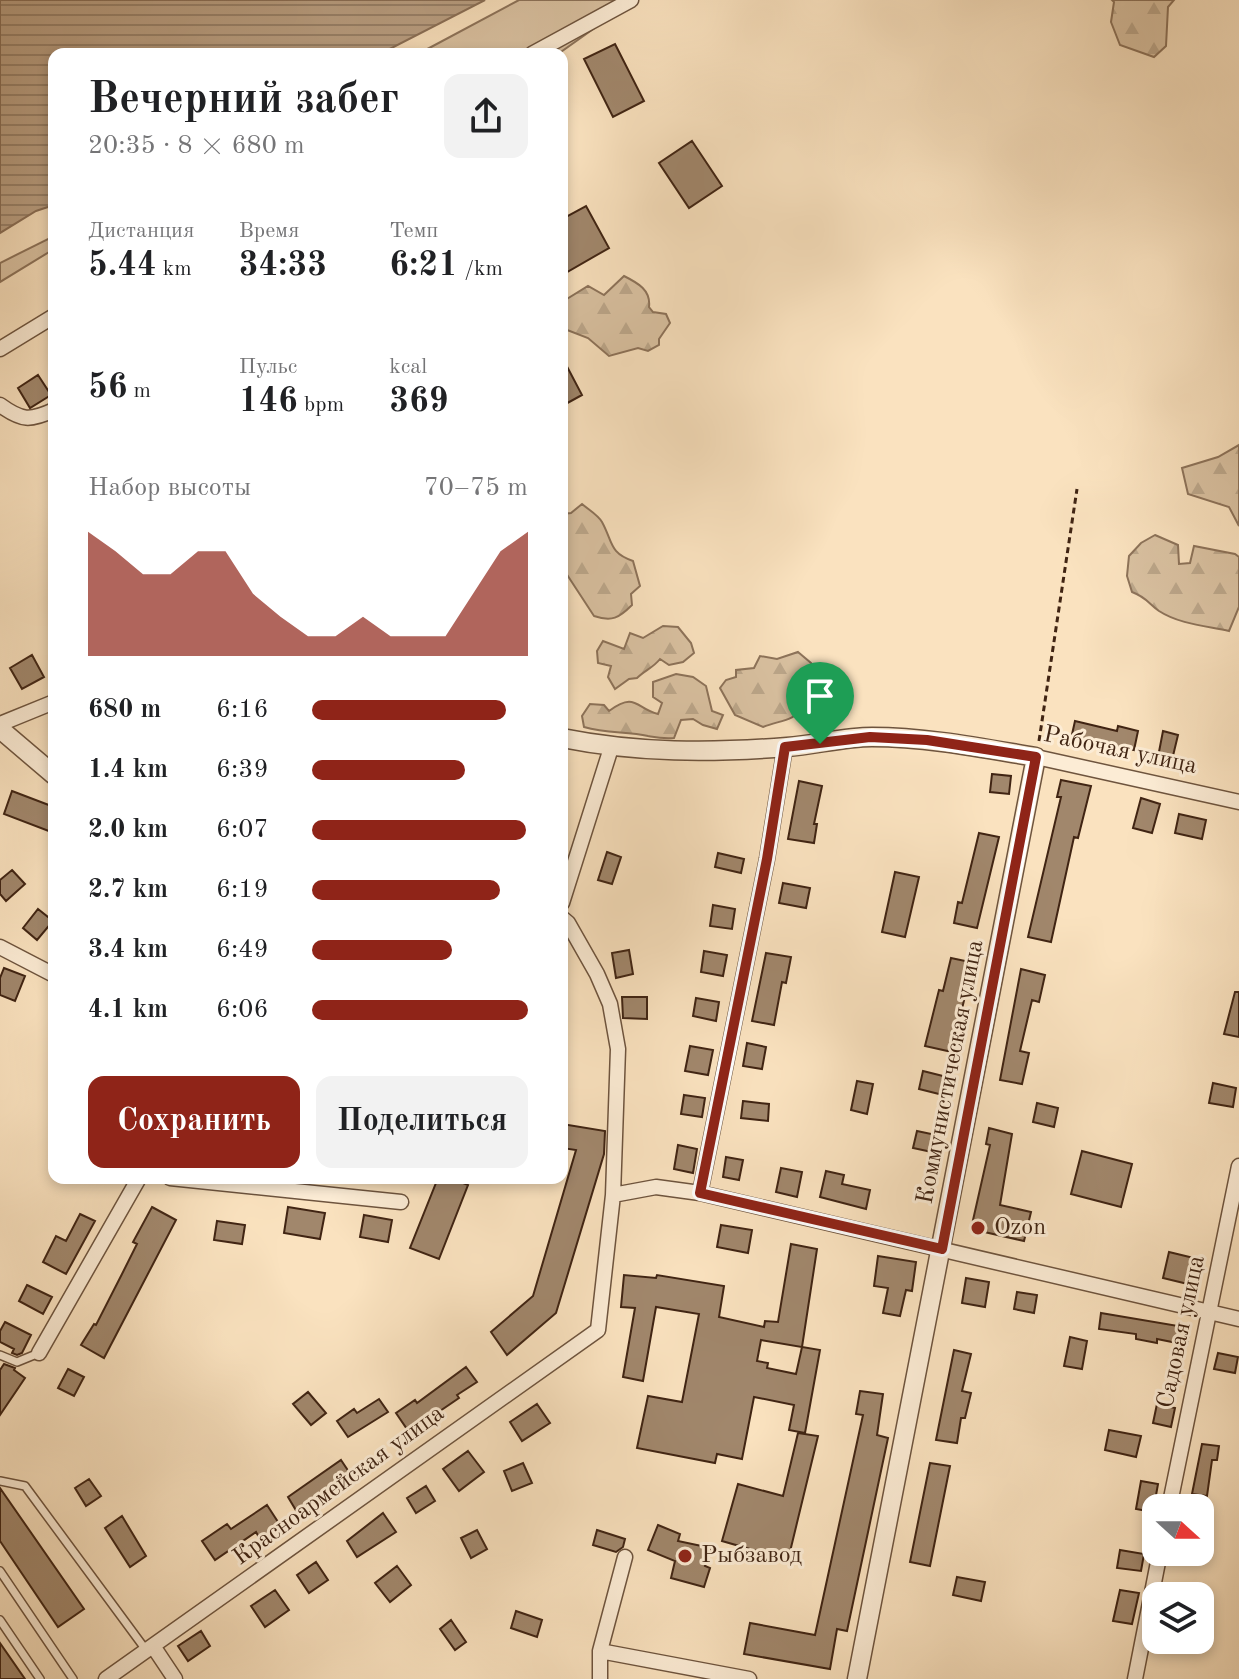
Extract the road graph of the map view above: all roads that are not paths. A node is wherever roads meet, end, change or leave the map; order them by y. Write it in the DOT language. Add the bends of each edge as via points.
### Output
graph roads {
  1 [pos="631,0"];
  2 [pos="543,48"];
  3 [pos="48,320"];
  4 [pos="0,349"];
  5 [pos="0,405"];
  6 [pos="48,413"];
  7 [pos="48,705"];
  8 [pos="0,726"];
  9 [pos="568,739"];
  10 [pos="785,747"];
  11 [pos="611,748"];
  12 [pos="1036,757"];
  13 [pos="48,770"];
  14 [pos="1239,802"];
  15 [pos="568,884"];
  16 [pos="568,923"];
  17 [pos="0,947"];
  18 [pos="48,972"];
  19 [pos="1239,1166"];
  20 [pos="136,1184"];
  21 [pos="228,1184"];
  22 [pos="700,1193"];
  23 [pos="613,1195"];
  24 [pos="401,1202"];
  25 [pos="942,1249"];
  26 [pos="1208,1311"];
  27 [pos="1239,1319"];
  28 [pos="39,1353"];
  29 [pos="0,1355"];
  30 [pos="0,1481"];
  31 [pos="1172,1494"];
  32 [pos="625,1557"];
  33 [pos="1157,1566"];
  34 [pos="0,1571"];
  35 [pos="0,1620"];
  36 [pos="150,1648"];
  37 [pos="600,1651"];
  38 [pos="40,1679"];
  39 [pos="73,1679"];
  40 [pos="106,1679"];
  41 [pos="175,1679"];
  42 [pos="600,1679"];
  43 [pos="749,1679"];
  44 [pos="857,1679"];
  45 [pos="1135,1679"];
  1 -- 2 [label="street"];
  3 -- 4 [label="street"];
  5 -- 6 [label="street" via="34,419"];
  7 -- 8 [label="street"];
  8 -- 13 [label="street"];
  9 -- 11 [label="street, Рабочая улица"];
  10 -- 11 [label="street, Рабочая улица" via="692,752"];
  10 -- 12 [label="street, Рабочая улица" via="870,737"];
  10 -- 22 [label="street"];
  11 -- 15 [label="street"];
  12 -- 14 [label="street, Рабочая улица"];
  12 -- 25 [label="street, Коммунистическая улица"];
  16 -- 23 [label="street" via="597,974 616,1031"];
  17 -- 18 [label="street"];
  19 -- 26 [label="street, Садовая улица"];
  20 -- 28 [label="street"];
  21 -- 24 [label="street"];
  22 -- 23 [label="street" via="656,1187"];
  22 -- 25 [label="street"];
  23 -- 36 [label="street, Красноармейская улица" via="598,1330"];
  25 -- 26 [label="street"];
  25 -- 44 [label="street, Коммунистическая улица"];
  26 -- 27 [label="street"];
  26 -- 31 [label="street, Садовая улица"];
  28 -- 29 [label="lane" via="17,1362"];
  30 -- 36 [label="lane" via="25,1486"];
  32 -- 37 [label="street"];
  33 -- 45 [label="street"];
  34 -- 39 [label="lane"];
  35 -- 38 [label="lane"];
  36 -- 40 [label="street, Красноармейская улица"];
  36 -- 41 [label="street"];
  37 -- 42 [label="street"];
  37 -- 43 [label="street"];
}
